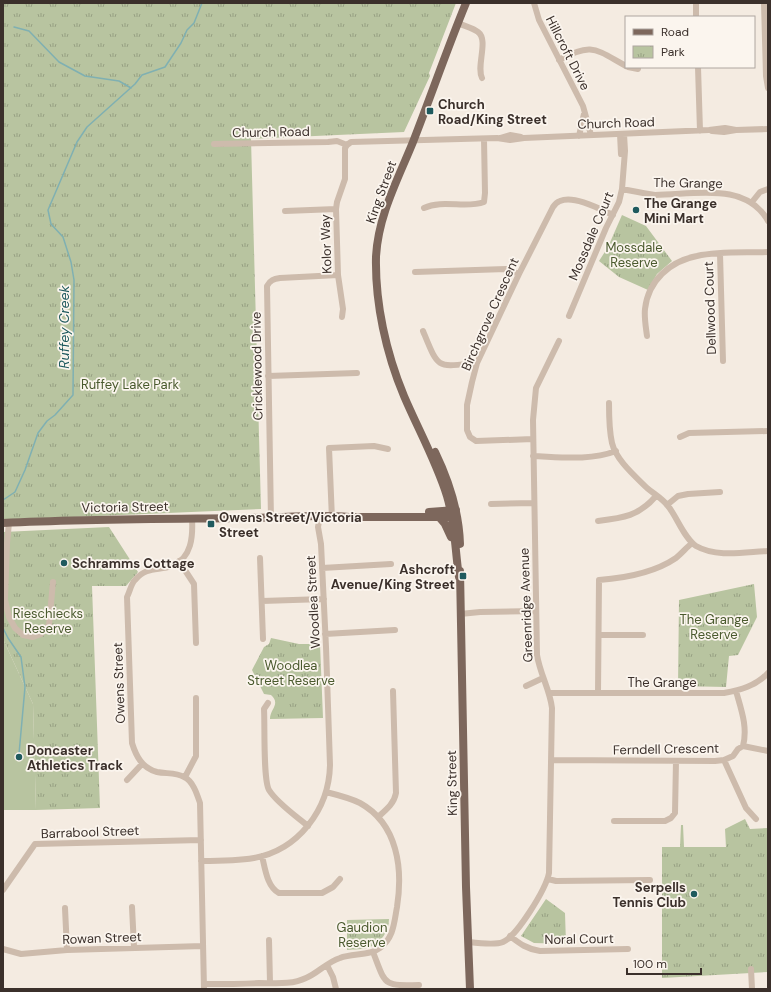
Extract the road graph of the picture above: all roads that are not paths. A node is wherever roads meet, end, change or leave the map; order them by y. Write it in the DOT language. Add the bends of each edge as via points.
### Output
graph roads {
  1 [pos="466,3"];
  2 [pos="534,3"];
  3 [pos="696,3"];
  4 [pos="764,3"];
  5 [pos="696,16"];
  6 [pos="458,24"];
  7 [pos="559,60"];
  8 [pos="625,65"];
  9 [pos="634,68"];
  10 [pos="698,68"];
  11 [pos="638,69"];
  12 [pos="482,78"];
  13 [pos="768,88"];
  14 [pos="584,112"];
  15 [pos="768,129"];
  16 [pos="700,131"];
  17 [pos="622,134"];
  18 [pos="590,135"];
  19 [pos="579,136"];
  20 [pos="484,139"];
  21 [pos="413,141"];
  22 [pos="214,144"];
  23 [pos="346,146"];
  24 [pos="622,189"];
  25 [pos="768,189"];
  26 [pos="752,202"];
  27 [pos="424,208"];
  28 [pos="336,209"];
  29 [pos="284,211"];
  30 [pos="613,215"];
  31 [pos="768,221"];
  32 [pos="768,252"];
  33 [pos="720,254"];
  34 [pos="415,272"];
  35 [pos="519,274"];
  36 [pos="338,276"];
  37 [pos="569,316"];
  38 [pos="342,317"];
  39 [pos="423,331"];
  40 [pos="647,336"];
  41 [pos="559,341"];
  42 [pos="723,361"];
  43 [pos="478,363"];
  44 [pos="357,373"];
  45 [pos="268,376"];
  46 [pos="609,403"];
  47 [pos="415,419"];
  48 [pos="768,431"];
  49 [pos="680,437"];
  50 [pos="533,439"];
  51 [pos="388,449"];
  52 [pos="616,451"];
  53 [pos="533,456"];
  54 [pos="720,492"];
  55 [pos="656,496"];
  56 [pos="448,498"];
  57 [pos="534,503"];
  58 [pos="491,504"];
  59 [pos="667,505"];
  60 [pos="427,512"];
  61 [pos="454,514"];
  62 [pos="363,516"];
  63 [pos="439,517"];
  64 [pos="192,518"];
  65 [pos="271,518"];
  66 [pos="332,518"];
  67 [pos="320,519"];
  68 [pos="598,521"];
  69 [pos="6,523"];
  70 [pos="692,543"];
  71 [pos="768,550"];
  72 [pos="260,558"];
  73 [pos="179,561"];
  74 [pos="457,561"];
  75 [pos="391,564"];
  76 [pos="322,568"];
  77 [pos="460,577"];
  78 [pos="53,582"];
  79 [pos="324,599"];
  80 [pos="262,601"];
  81 [pos="536,611"];
  82 [pos="460,612"];
  83 [pos="395,630"];
  84 [pos="325,634"];
  85 [pos="642,635"];
  86 [pos="599,636"];
  87 [pos="263,639"];
  88 [pos="196,643"];
  89 [pos="768,673"];
  90 [pos="543,678"];
  91 [pos="526,686"];
  92 [pos="393,691"];
  93 [pos="736,691"];
  94 [pos="550,693"];
  95 [pos="598,693"];
  96 [pos="196,698"];
  97 [pos="268,703"];
  98 [pos="743,746"];
  99 [pos="768,751"];
  100 [pos="552,760"];
  101 [pos="724,760"];
  102 [pos="676,761"];
  103 [pos="142,764"];
  104 [pos="185,777"];
  105 [pos="127,780"];
  106 [pos="326,792"];
  107 [pos="378,817"];
  108 [pos="756,819"];
  109 [pos="614,821"];
  110 [pos="308,826"];
  111 [pos="201,840"];
  112 [pos="262,856"];
  113 [pos="201,861"];
  114 [pos="340,879"];
  115 [pos="548,879"];
  116 [pos="650,880"];
  117 [pos="3,890"];
  118 [pos="132,907"];
  119 [pos="65,908"];
  120 [pos="510,936"];
  121 [pos="269,940"];
  122 [pos="469,942"];
  123 [pos="203,946"];
  124 [pos="134,948"];
  125 [pos="628,949"];
  126 [pos="3,950"];
  127 [pos="67,950"];
  128 [pos="373,952"];
  129 [pos="326,965"];
  130 [pos="751,969"];
  131 [pos="270,983"];
  132 [pos="419,985"];
  133 [pos="204,987"];
  134 [pos="336,989"];
  135 [pos="470,989"];
  136 [pos="752,989"];
  1 -- 6 [label="main road, King Street"];
  2 -- 7 [label="street, Hillcroft Drive" via="538,20"];
  3 -- 5 [label="street"];
  4 -- 13 [label="street"];
  6 -- 12 [label="street" via="482,36"];
  6 -- 21 [label="main road, King Street"];
  7 -- 8 [label="street" via="578,50 591,49"];
  7 -- 14 [label="street, Hillcroft Drive"];
  9 -- 11 [label="street"];
  10 -- 16 [label="street"];
  14 -- 18 [label="street, Hillcroft Drive"];
  14 -- 19 [label="street"];
  15 -- 16 [label="street, Church Road"];
  16 -- 17 [label="street, Church Road"];
  17 -- 18 [label="street, Church Road"];
  17 -- 24 [label="street, Mossdale Court"];
  18 -- 19 [label="street, Church Road"];
  19 -- 20 [label="street, Church Road"];
  20 -- 21 [label="street, Church Road"];
  20 -- 27 [label="street" via="486,204 435,204"];
  21 -- 23 [label="street, Church Road" via="353,142"];
  21 -- 47 [label="main road, King Street" via="383,218 376,265 380,311 390,356 400,387"];
  22 -- 23 [label="street, Church Road" via="328,142"];
  23 -- 28 [label="street, Kolor Way" via="345,180"];
  24 -- 26 [label="street, The Grange" via="654,195 720,193"];
  24 -- 30 [label="street, Mossdale Court"];
  25 -- 26 [label="street" via="760,192"];
  26 -- 31 [label="street, The Grange"];
  28 -- 29 [label="street"];
  28 -- 36 [label="street, Kolor Way"];
  30 -- 35 [label="street, Birchgrove Crescent" via="579,201 559,201 553,207"];
  30 -- 37 [label="street, Mossdale Court"];
  32 -- 33 [label="street"];
  33 -- 40 [label="street" via="697,256 677,262 659,276 646,299 644,310"];
  33 -- 42 [label="street, Dellwood Court"];
  34 -- 35 [label="street" via="506,269"];
  35 -- 43 [label="street, Birchgrove Crescent"];
  36 -- 38 [label="street, Kolor Way"];
  36 -- 45 [label="street, Cricklewood Drive" via="280,278 269,282"];
  39 -- 43 [label="street" via="438,362 445,366"];
  41 -- 50 [label="street, Greenridge Avenue" via="536,388"];
  43 -- 50 [label="street, Birchgrove Crescent" via="467,405 467,430 470,438 476,441"];
  44 -- 45 [label="street"];
  45 -- 65 [label="street, Cricklewood Drive"];
  46 -- 52 [label="street" via="612,444"];
  47 -- 56 [label="main road, King Street"];
  47 -- 61 [label="main road, King Street" via="447,476"];
  48 -- 49 [label="street" via="689,433"];
  50 -- 53 [label="street, Greenridge Avenue"];
  51 -- 66 [label="street" via="374,446 329,448"];
  52 -- 53 [label="street" via="592,457"];
  52 -- 55 [label="street" via="629,470"];
  53 -- 57 [label="street, Greenridge Avenue"];
  54 -- 59 [label="street" via="678,496"];
  55 -- 59 [label="street"];
  55 -- 68 [label="street" via="640,511"];
  56 -- 60 [label="main road" via="436,509"];
  56 -- 61 [label="main road, King Street"];
  57 -- 58 [label="street"];
  57 -- 81 [label="street, Greenridge Avenue"];
  59 -- 70 [label="street"];
  60 -- 61 [label="main road, Victoria Street"];
  60 -- 62 [label="main road, Victoria Street"];
  61 -- 63 [label="main road, Victoria Street"];
  61 -- 74 [label="main road, King Street"];
  61 -- 77 [label="main road, King Street" via="460,531"];
  62 -- 63 [label="main road, Victoria Street"];
  62 -- 66 [label="main road, Victoria Street"];
  63 -- 74 [label="main road" via="448,529"];
  64 -- 65 [label="main road, Victoria Street"];
  64 -- 69 [label="main road, Victoria Street"];
  64 -- 73 [label="street" via="193,539 188,552"];
  65 -- 67 [label="main road, Victoria Street"];
  66 -- 67 [label="main road, Victoria Street"];
  67 -- 76 [label="street, Woodlea Street"];
  69 -- 78 [label="street" via="5,600 9,617 23,635 33,638 49,625"];
  70 -- 71 [label="street" via="710,551 729,553"];
  70 -- 86 [label="street" via="677,557 648,572 599,580"];
  72 -- 80 [label="street"];
  73 -- 88 [label="street" via="194,584"];
  73 -- 103 [label="street, Owens Street" via="172,566 152,569 142,574 133,583 128,597 132,743"];
  74 -- 77 [label="main road, King Street"];
  75 -- 76 [label="street"];
  76 -- 79 [label="street, Woodlea Street"];
  77 -- 82 [label="main road, King Street"];
  79 -- 80 [label="street"];
  79 -- 84 [label="street, Woodlea Street"];
  80 -- 87 [label="street"];
  81 -- 82 [label="street"];
  81 -- 90 [label="street, Greenridge Avenue" via="537,655"];
  82 -- 122 [label="main road, King Street"];
  83 -- 84 [label="street"];
  84 -- 106 [label="street, Woodlea Street" via="330,765"];
  85 -- 86 [label="street"];
  86 -- 95 [label="street"];
  89 -- 93 [label="street, The Grange" via="756,683"];
  90 -- 91 [label="street"];
  90 -- 94 [label="street, Greenridge Avenue"];
  92 -- 107 [label="street" via="395,797"];
  93 -- 95 [label="street, The Grange"];
  93 -- 98 [label="street" via="744,722"];
  94 -- 95 [label="street, The Grange"];
  94 -- 100 [label="street, Greenridge Avenue"];
  96 -- 104 [label="street" via="196,756"];
  97 -- 110 [label="street" via="264,709 268,788 274,797"];
  98 -- 99 [label="street"];
  98 -- 101 [label="street, Ferndell Crescent" via="733,756"];
  100 -- 102 [label="street, Ferndell Crescent"];
  100 -- 115 [label="street, Greenridge Avenue"];
  101 -- 102 [label="street, Ferndell Crescent"];
  101 -- 108 [label="street" via="746,808"];
  102 -- 109 [label="street" via="675,813 671,818 665,821"];
  103 -- 104 [label="street" via="157,772"];
  103 -- 105 [label="street"];
  104 -- 111 [label="street" via="196,790 200,803"];
  106 -- 107 [label="street" via="356,801"];
  106 -- 110 [label="street, Woodlea Street"];
  107 -- 128 [label="street" via="391,834 398,855 399,893 391,935 387,942"];
  110 -- 112 [label="street, Woodlea Street" via="286,845"];
  111 -- 113 [label="street"];
  111 -- 117 [label="street, Barrabool Street" via="35,844"];
  112 -- 113 [label="street, Woodlea Street"];
  112 -- 114 [label="street" via="270,884 279,893 322,893 333,887"];
  113 -- 123 [label="street"];
  115 -- 116 [label="street"];
  115 -- 120 [label="street, Greenridge Avenue" via="515,933"];
  118 -- 124 [label="street"];
  119 -- 127 [label="street"];
  120 -- 122 [label="street" via="503,942"];
  120 -- 125 [label="street, Noral Court" via="528,949 540,951"];
  121 -- 131 [label="street"];
  122 -- 135 [label="main road, King Street"];
  123 -- 124 [label="street, Rowan Street"];
  123 -- 133 [label="street"];
  124 -- 127 [label="street, Rowan Street"];
  126 -- 127 [label="street, Rowan Street" via="21,954"];
  128 -- 129 [label="street" via="339,958"];
  128 -- 132 [label="street" via="384,978 389,983 397,986"];
  129 -- 131 [label="street" via="306,978 289,983"];
  129 -- 134 [label="street"];
  130 -- 136 [label="street"];
  131 -- 133 [label="street"];
}
